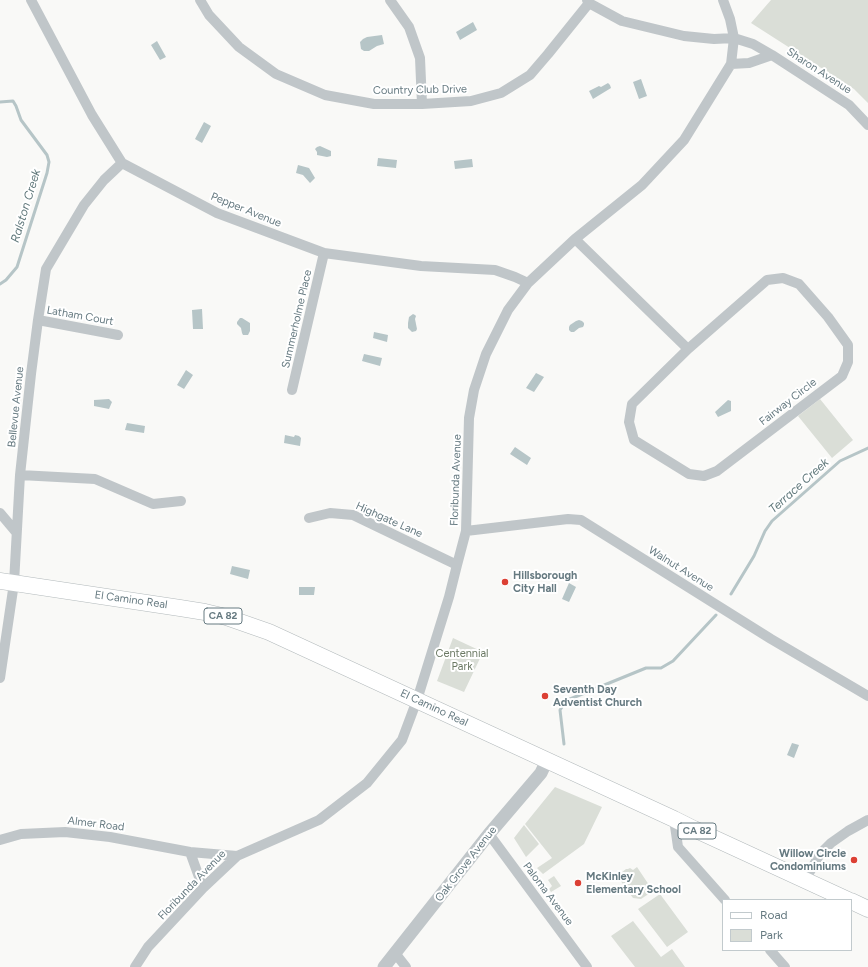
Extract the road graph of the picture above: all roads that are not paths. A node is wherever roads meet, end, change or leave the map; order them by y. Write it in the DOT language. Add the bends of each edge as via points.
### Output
graph roads {
  1 [pos="32,0"];
  2 [pos="200,0"];
  3 [pos="390,0"];
  4 [pos="723,0"];
  5 [pos="588,2"];
  6 [pos="734,38"];
  7 [pos="772,55"];
  8 [pos="732,64"];
  9 [pos="422,104"];
  10 [pos="868,125"];
  11 [pos="122,163"];
  12 [pos="575,239"];
  13 [pos="324,253"];
  14 [pos="528,283"];
  15 [pos="38,320"];
  16 [pos="118,335"];
  17 [pos="688,350"];
  18 [pos="292,390"];
  19 [pos="20,475"];
  20 [pos="181,501"];
  21 [pos="0,514"];
  22 [pos="309,518"];
  23 [pos="466,531"];
  24 [pos="16,532"];
  25 [pos="457,565"];
  26 [pos="7,582"];
  27 [pos="0,678"];
  28 [pos="868,696"];
  29 [pos="416,700"];
  30 [pos="547,760"];
  31 [pos="674,819"];
  32 [pos="868,820"];
  33 [pos="489,834"];
  34 [pos="0,840"];
  35 [pos="190,852"];
  36 [pos="237,856"];
  37 [pos="805,880"];
  38 [pos="203,888"];
  39 [pos="724,899"];
  40 [pos="846,899"];
  41 [pos="852,902"];
  42 [pos="868,909"];
  43 [pos="771,951"];
  44 [pos="396,953"];
  45 [pos="135,967"];
  46 [pos="384,967"];
  47 [pos="406,967"];
  48 [pos="587,967"];
  49 [pos="785,967"];
  1 -- 11 [label="street, Pepper Avenue" via="92,115"];
  2 -- 9 [label="street, Country Club Drive" via="209,15 239,47 276,74 325,95 374,104"];
  3 -- 9 [label="street" via="409,27 420,58"];
  4 -- 6 [label="street, Floribunda Avenue"];
  5 -- 6 [label="street" via="622,21 684,36"];
  5 -- 9 [label="street, Country Club Drive" via="530,75 501,93 471,101"];
  6 -- 7 [label="street, Sharon Avenue" via="753,44"];
  6 -- 8 [label="street, Floribunda Avenue"];
  7 -- 8 [label="street, Sharon Avenue" via="749,63"];
  7 -- 10 [label="street, Sharon Avenue" via="849,105"];
  8 -- 12 [label="street, Floribunda Avenue" via="684,140 642,185"];
  11 -- 13 [label="street, Pepper Avenue" via="217,214"];
  11 -- 15 [label="street, Bellevue Avenue" via="84,205 46,269"];
  12 -- 14 [label="street, Floribunda Avenue"];
  12 -- 17 [label="street"];
  13 -- 14 [label="street, Pepper Avenue" via="421,266 495,270"];
  13 -- 18 [label="street, Summerholme Place"];
  14 -- 23 [label="street, Floribunda Avenue" via="508,310 486,354 474,390 469,418"];
  15 -- 16 [label="street, Latham Court"];
  15 -- 19 [label="street, Bellevue Avenue"];
  17 -- 17 [label="street, Fairway Circle" via="632,404 629,422 634,440 689,474 704,476 717,471 842,376 848,362 848,345 828,318 799,284 783,278 767,280"];
  19 -- 20 [label="street" via="95,479 153,504"];
  19 -- 24 [label="street, Bellevue Avenue"];
  21 -- 24 [label="street"];
  22 -- 25 [label="street, Highgate Lane" via="330,513 353,515"];
  23 -- 25 [label="street, Floribunda Avenue"];
  23 -- 28 [label="street, Walnut Avenue" via="568,519 581,520 766,636"];
  24 -- 26 [label="street, Bellevue Avenue"];
  25 -- 29 [label="street, Floribunda Avenue"];
  26 -- 27 [label="street, Bellevue Avenue"];
  26 -- 29 [label="main road, El Camino Real / CA 82" via="226,617 269,632"];
  29 -- 30 [label="main road, El Camino Real / CA 82"];
  29 -- 36 [label="street, Floribunda Avenue" via="402,740 366,783 319,820"];
  30 -- 31 [label="main road, El Camino Real / CA 82"];
  30 -- 33 [label="street, Oak Grove Avenue" via="541,773"];
  31 -- 37 [label="main road, El Camino Real / CA 82"];
  31 -- 39 [label="street" via="678,847"];
  32 -- 37 [label="street" via="848,831 820,854"];
  33 -- 44 [label="street, Oak Grove Avenue"];
  33 -- 48 [label="street, Paloma Avenue"];
  34 -- 35 [label="street, Almer Road" via="21,834 65,832 110,837"];
  35 -- 36 [label="street, Almer Road"];
  35 -- 38 [label="street"];
  36 -- 38 [label="street, Floribunda Avenue"];
  37 -- 40 [label="main road, El Camino Real / CA 82"];
  38 -- 45 [label="street, Floribunda Avenue" via="148,947"];
  41 -- 42 [label="main road, El Camino Real / CA 82"];
  43 -- 49 [label="street"];
  44 -- 46 [label="street, Oak Grove Avenue"];
  44 -- 47 [label="street"];
}
